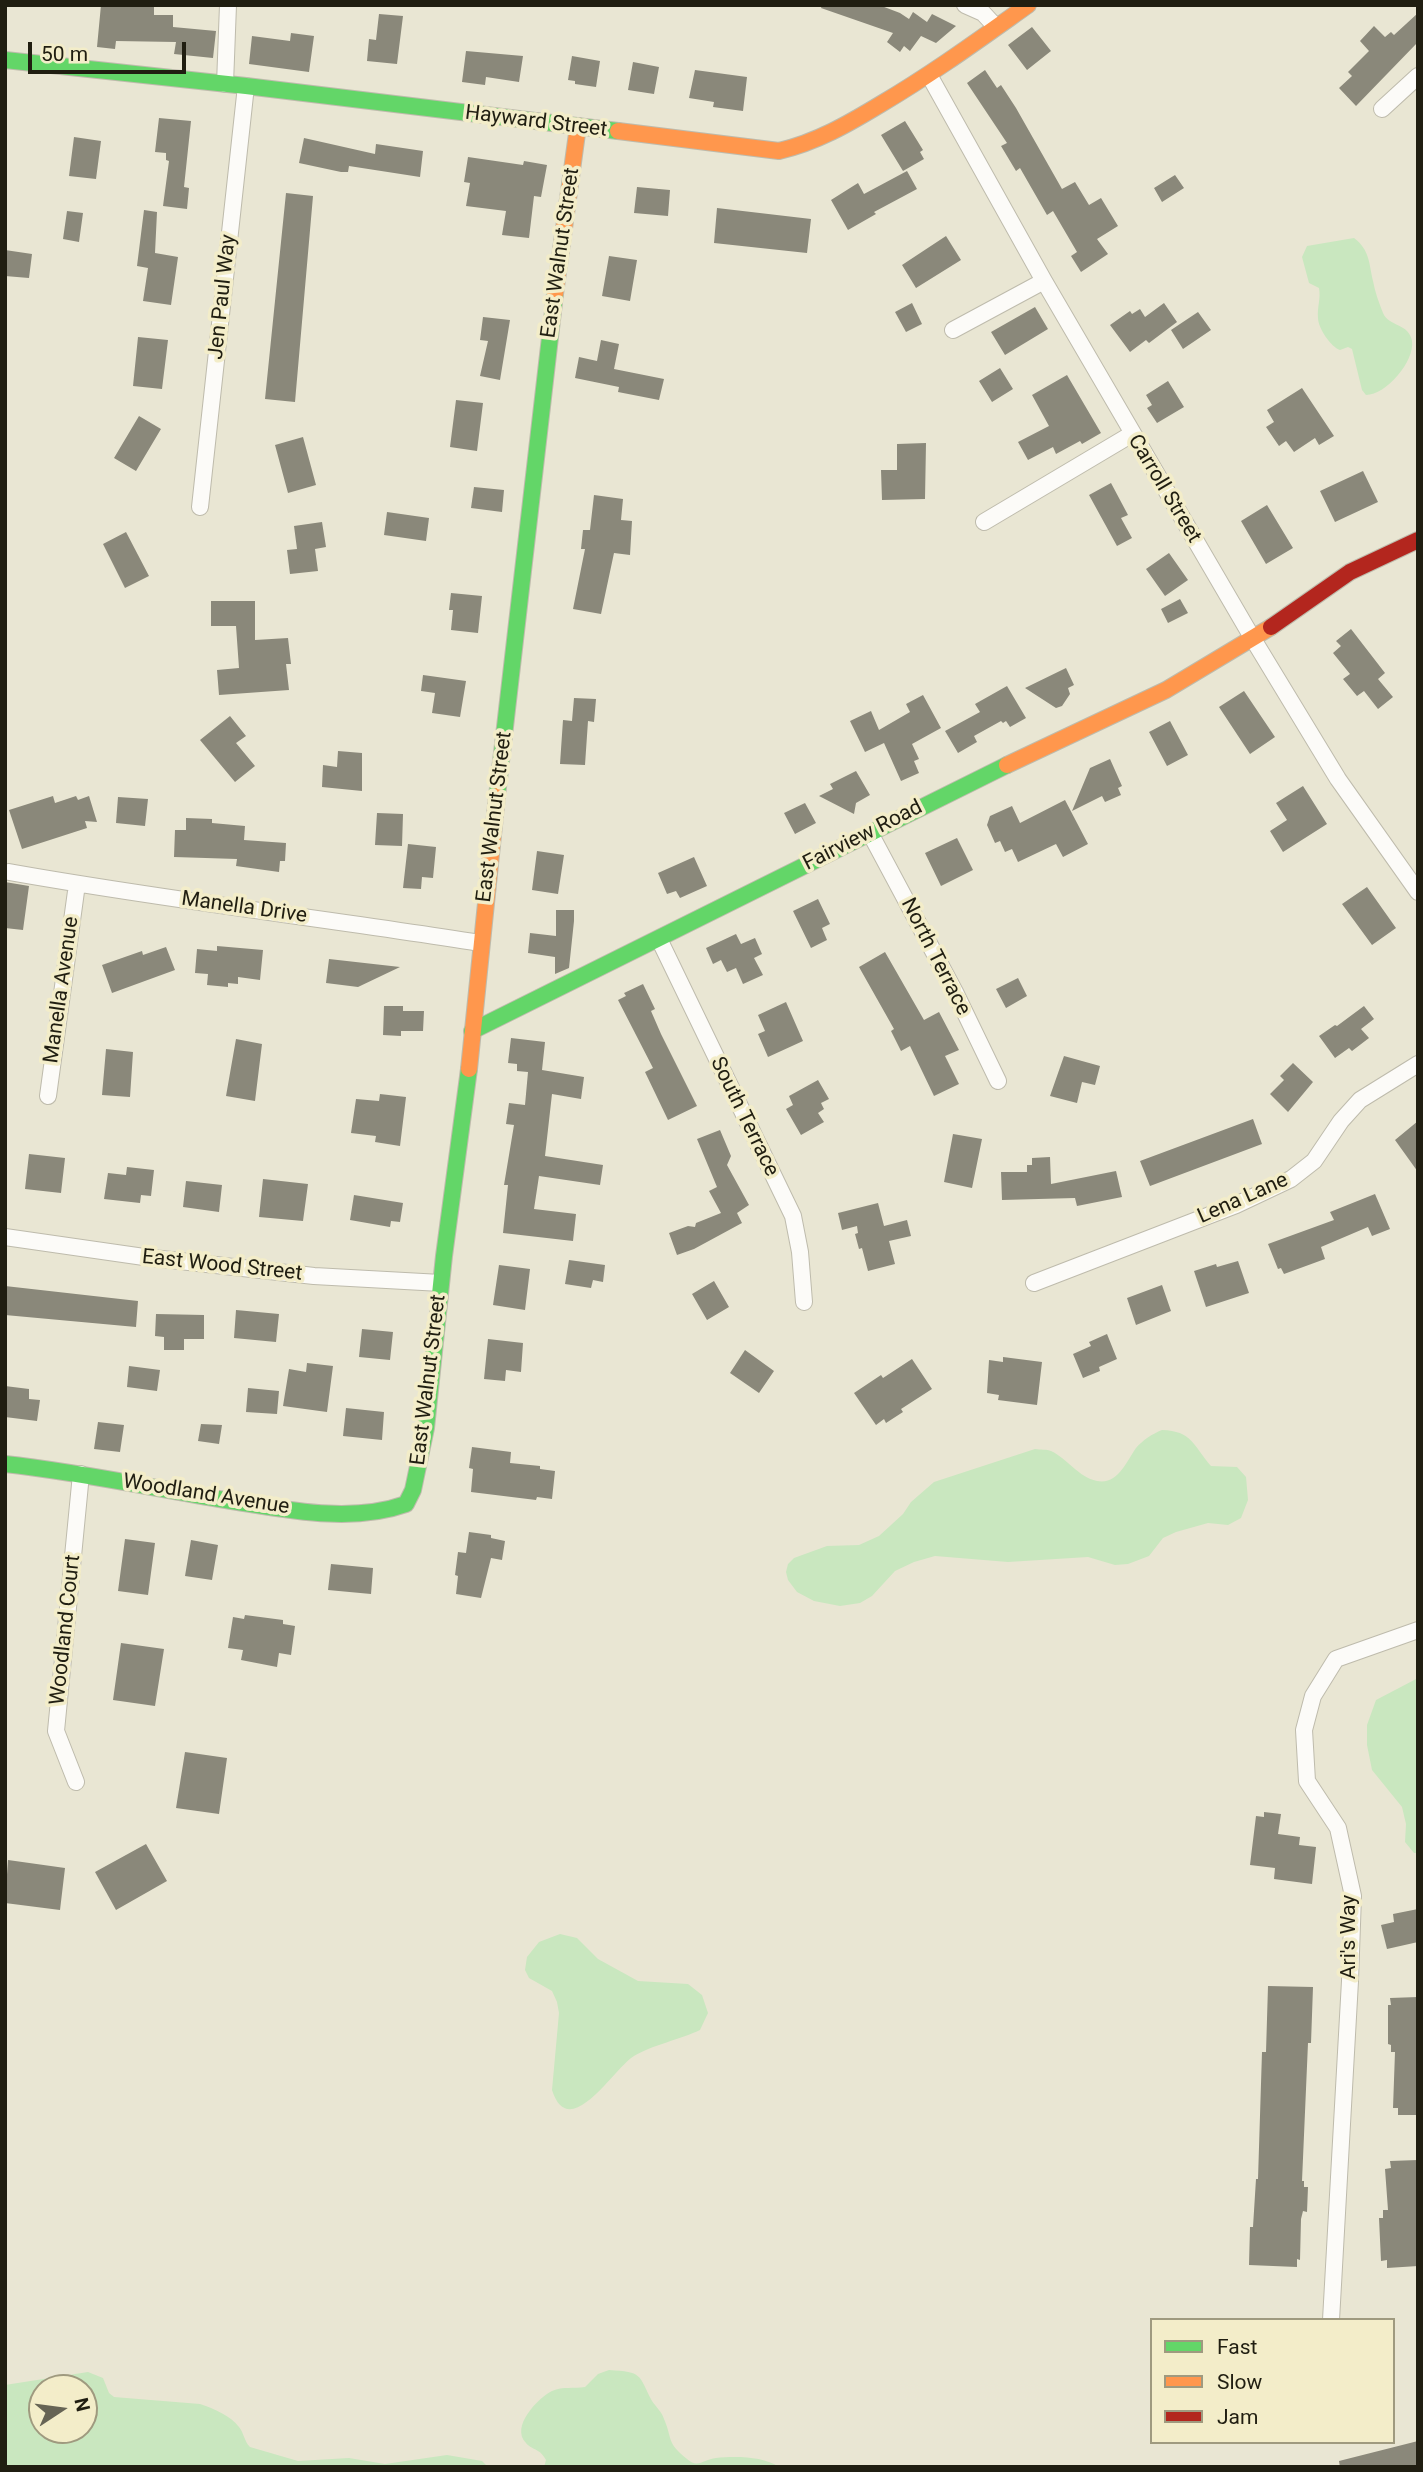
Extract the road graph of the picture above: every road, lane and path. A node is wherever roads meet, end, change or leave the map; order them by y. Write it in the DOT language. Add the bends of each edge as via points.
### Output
graph roads {
  1 [pos="228,5"];
  2 [pos="965,5"];
  3 [pos="1028,5"];
  4 [pos="996,27"];
  5 [pos="5,60"];
  6 [pos="929,75"];
  7 [pos="1418,76"];
  8 [pos="225,84"];
  9 [pos="246,86"];
  10 [pos="1382,109"];
  11 [pos="578,126"];
  12 [pos="1044,282"];
  13 [pos="953,330"];
  14 [pos="1132,434"];
  15 [pos="200,507"];
  16 [pos="984,522"];
  17 [pos="1418,540"];
  18 [pos="1253,639"];
  19 [pos="870,833"];
  20 [pos="9,872"];
  21 [pos="77,884"];
  22 [pos="1418,892"];
  23 [pos="659,939"];
  24 [pos="480,943"];
  25 [pos="471,1031"];
  26 [pos="1418,1065"];
  27 [pos="999,1081"];
  28 [pos="48,1096"];
  29 [pos="5,1237"];
  30 [pos="441,1283"];
  31 [pos="1034,1283"];
  32 [pos="804,1302"];
  33 [pos="5,1464"];
  34 [pos="81,1474"];
  35 [pos="406,1504"];
  36 [pos="1418,1630"];
  37 [pos="76,1782"];
  38 [pos="1331,2318"];
  1 -- 8 [label="street"];
  2 -- 4 [label="street" via="983,13"];
  3 -- 4 [label="street, Hayward Street"];
  4 -- 6 [label="street, Hayward Street"];
  5 -- 8 [label="street, Hayward Street"];
  6 -- 11 [label="street, Hayward Street" via="826,137 779,151"];
  6 -- 12 [label="street, Carroll Street"];
  7 -- 10 [label="street"];
  8 -- 9 [label="street, Hayward Street"];
  9 -- 11 [label="street, Hayward Street"];
  9 -- 15 [label="street, Jen Paul Way"];
  11 -- 24 [label="street, East Walnut Street" via="546,362"];
  12 -- 13 [label="street"];
  12 -- 14 [label="street, Carroll Street"];
  14 -- 16 [label="street"];
  14 -- 18 [label="street, Carroll Street"];
  17 -- 18 [label="street, Fairview Road" via="1350,572"];
  18 -- 19 [label="street, Fairview Road" via="1166,690"];
  18 -- 22 [label="street, Carroll Street" via="1338,779"];
  19 -- 23 [label="street, Fairview Road"];
  19 -- 27 [label="street, North Terrace"];
  20 -- 21 [label="street, Manella Drive"];
  21 -- 24 [label="street, Manella Drive"];
  21 -- 28 [label="street, Manella Avenue"];
  23 -- 25 [label="street, Fairview Road"];
  23 -- 32 [label="street, South Terrace" via="793,1216"];
  24 -- 25 [label="street, East Walnut Street"];
  25 -- 30 [label="street, East Walnut Street"];
  26 -- 31 [label="street, Lena Lane" via="1360,1100 1314,1161 1291,1179"];
  29 -- 30 [label="street, East Wood Street" via="314,1276"];
  30 -- 35 [label="street, East Walnut Street" via="426,1429 418,1479"];
  33 -- 34 [label="street, Woodland Avenue"];
  34 -- 35 [label="street, Woodland Avenue" via="278,1508 358,1514"];
  34 -- 37 [label="street, Woodland Court" via="56,1731"];
  36 -- 38 [label="street, Ari's Way" via="1336,1659 1313,1696 1304,1730 1307,1781 1338,1828 1353,1896"];
}
